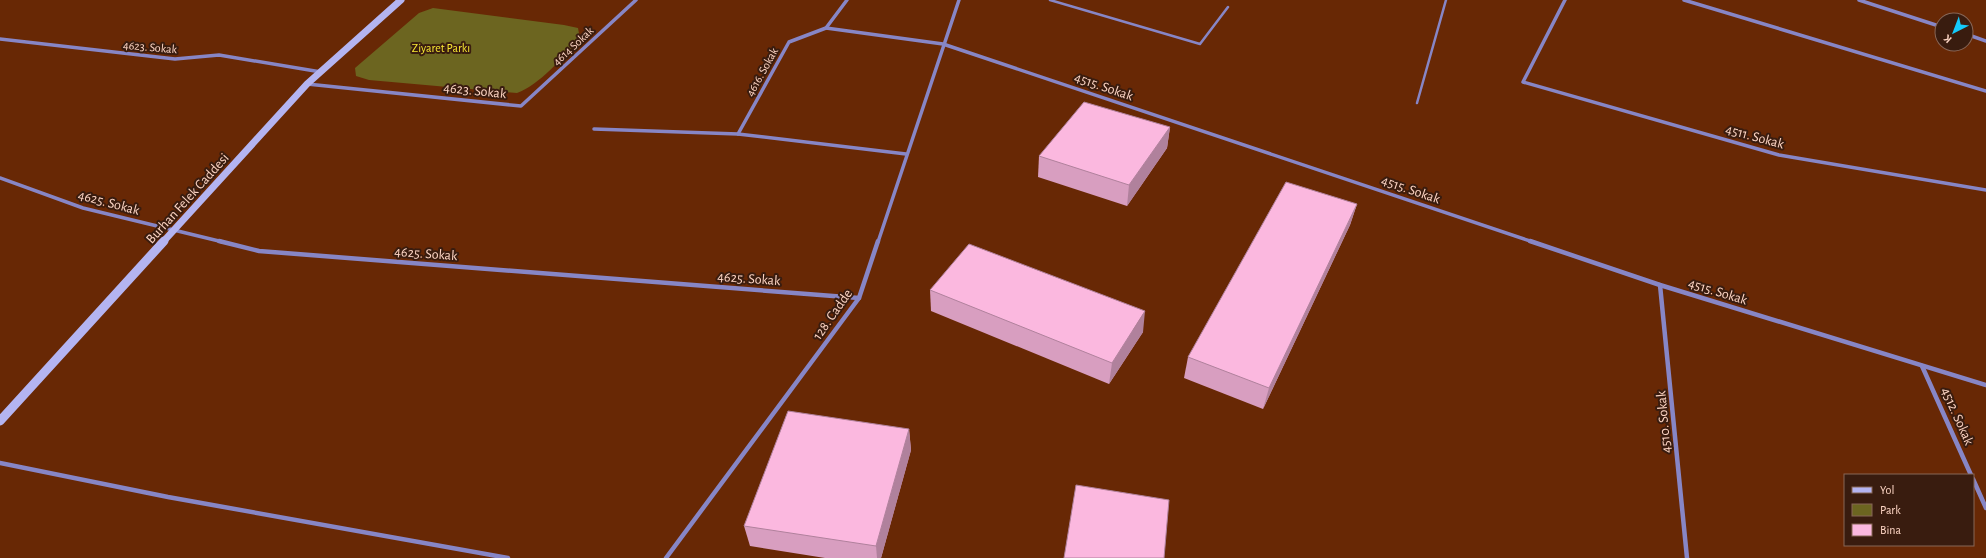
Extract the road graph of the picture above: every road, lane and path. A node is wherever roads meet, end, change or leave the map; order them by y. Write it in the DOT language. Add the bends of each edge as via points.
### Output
graph roads {
  1 [pos="401,0"];
  2 [pos="636,0"];
  3 [pos="848,0"];
  4 [pos="959,0"];
  5 [pos="1050,0"];
  6 [pos="1446,0"];
  7 [pos="1565,0"];
  8 [pos="1684,0"];
  9 [pos="1859,0"];
  10 [pos="1228,7"];
  11 [pos="1934,24"];
  12 [pos="826,28"];
  13 [pos="1974,37"];
  14 [pos="0,39"];
  15 [pos="1986,41"];
  16 [pos="943,44"];
  17 [pos="321,72"];
  18 [pos="307,84"];
  19 [pos="1986,91"];
  20 [pos="1417,103"];
  21 [pos="521,106"];
  22 [pos="594,129"];
  23 [pos="738,134"];
  24 [pos="906,154"];
  25 [pos="0,178"];
  26 [pos="1986,190"];
  27 [pos="176,230"];
  28 [pos="1660,285"];
  29 [pos="859,298"];
  30 [pos="1922,366"];
  31 [pos="1986,385"];
  32 [pos="0,421"];
  33 [pos="0,463"];
  34 [pos="1971,474"];
  35 [pos="1974,481"];
  36 [pos="1986,508"];
  37 [pos="508,558"];
  38 [pos="666,558"];
  39 [pos="1687,558"];
  1 -- 17 [label="street, Burhan Felek Caddesi"];
  2 -- 21 [label="street, 4614 Sokak"];
  3 -- 12 [label="street"];
  4 -- 16 [label="street, 128. Cadde"];
  5 -- 10 [label="lane" via="1200,44"];
  6 -- 20 [label="lane"];
  7 -- 26 [label="street, 4511. Sokak" via="1522,82 1779,155"];
  8 -- 19 [label="street"];
  9 -- 11 [label="street"];
  12 -- 16 [label="street, 4515. Sokak"];
  12 -- 23 [label="street, 4616. Sokak" via="789,42"];
  13 -- 15 [label="street"];
  14 -- 17 [label="street, 4623. Sokak" via="175,59 219,55"];
  16 -- 24 [label="street, 128. Cadde"];
  16 -- 28 [label="street, 4515. Sokak"];
  17 -- 18 [label="street, Burhan Felek Caddesi"];
  18 -- 21 [label="street, 4623. Sokak"];
  18 -- 27 [label="street, Burhan Felek Caddesi"];
  22 -- 23 [label="street"];
  23 -- 24 [label="street"];
  24 -- 29 [label="street, 128. Cadde"];
  25 -- 27 [label="street, 4625. Sokak" via="84,208"];
  27 -- 29 [label="street, 4625. Sokak" via="259,251"];
  27 -- 32 [label="street, Burhan Felek Caddesi"];
  28 -- 30 [label="street, 4515. Sokak"];
  28 -- 39 [label="street, 4510. Sokak"];
  29 -- 38 [label="street, 128. Cadde"];
  30 -- 31 [label="street, 4515. Sokak"];
  30 -- 34 [label="street, 4512. Sokak"];
  33 -- 37 [label="street" via="168,497"];
  35 -- 36 [label="street"];
}
